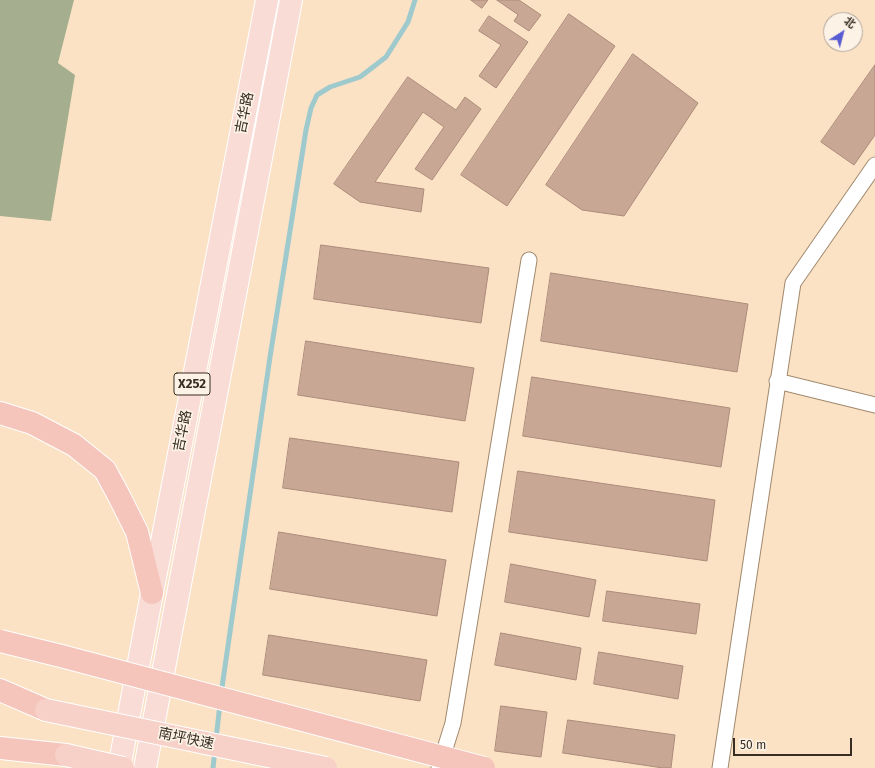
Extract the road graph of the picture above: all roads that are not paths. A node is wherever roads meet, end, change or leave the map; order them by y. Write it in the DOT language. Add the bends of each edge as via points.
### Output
graph roads {
  1 [pos="267,0"];
  2 [pos="291,0"];
  3 [pos="875,165"];
  4 [pos="529,260"];
  5 [pos="778,380"];
  6 [pos="875,405"];
  7 [pos="0,413"];
  8 [pos="152,593"];
  9 [pos="0,641"];
  10 [pos="0,690"];
  11 [pos="0,748"];
  12 [pos="119,768"];
  13 [pos="123,768"];
  14 [pos="146,768"];
  15 [pos="326,768"];
  16 [pos="439,768"];
  17 [pos="484,768"];
  18 [pos="720,768"];
  1 -- 8 [label="main road, 吉华路 / X252"];
  2 -- 14 [label="main road, 吉华路 / X252"];
  3 -- 5 [label="street" via="793,283"];
  4 -- 16 [label="street" via="453,723"];
  5 -- 6 [label="street"];
  5 -- 18 [label="street"];
  7 -- 8 [label="highway" via="32,423 74,445 105,470 137,532"];
  8 -- 12 [label="main road, 吉华路 / X252"];
  9 -- 17 [label="highway, bridge"];
  10 -- 15 [label="highway, 南坪快速, bridge" via="46,710"];
  11 -- 13 [label="highway, bridge" via="66,755"];
}
